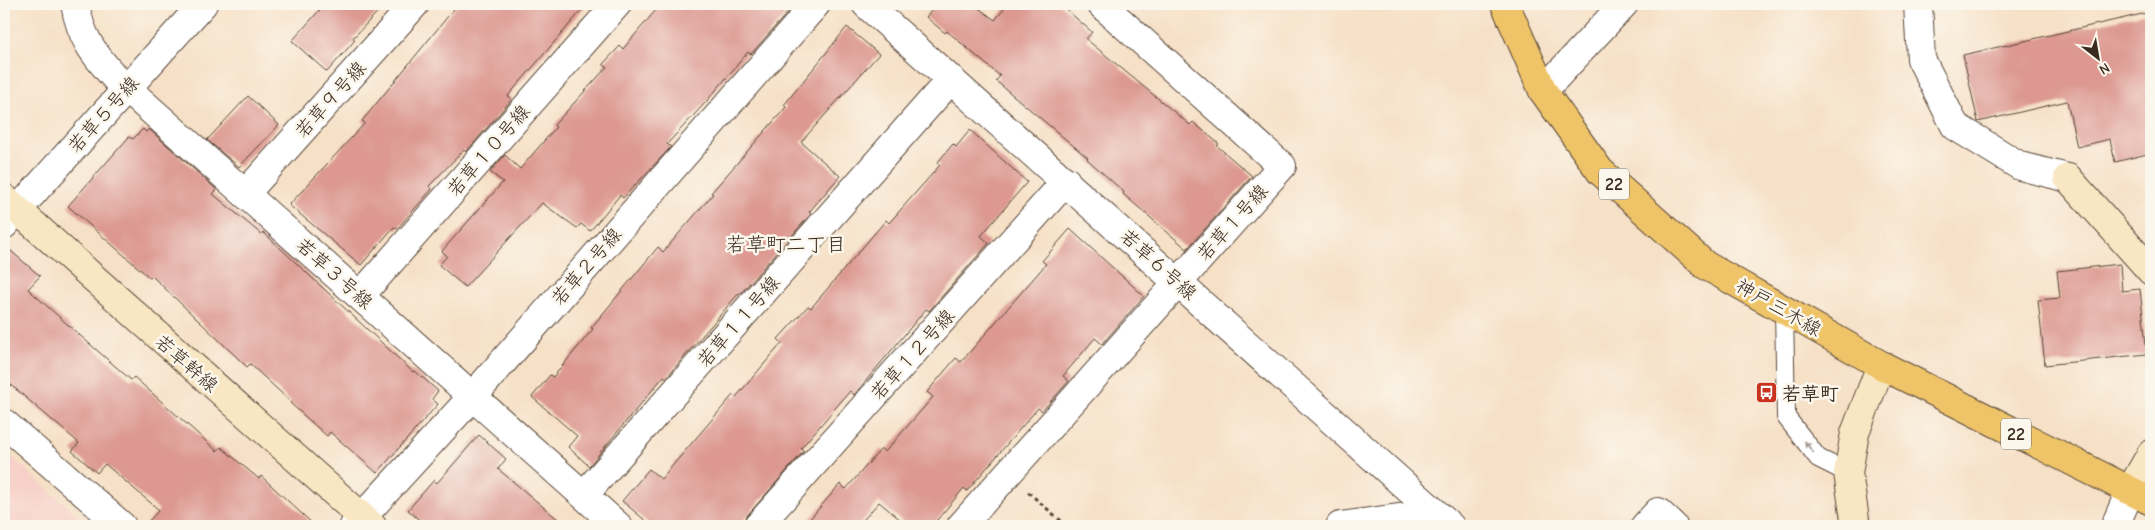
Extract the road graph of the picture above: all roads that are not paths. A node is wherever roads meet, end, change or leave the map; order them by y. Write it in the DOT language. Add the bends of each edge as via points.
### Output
graph roads {
  1 [pos="75,4"];
  2 [pos="203,4"];
  3 [pos="415,4"];
  4 [pos="616,4"];
  5 [pos="816,4"];
  6 [pos="866,4"];
  7 [pos="1101,4"];
  8 [pos="1505,4"];
  9 [pos="1624,4"];
  10 [pos="1918,4"];
  11 [pos="951,79"];
  12 [pos="126,89"];
  13 [pos="1543,91"];
  14 [pos="1066,181"];
  15 [pos="245,194"];
  16 [pos="8,211"];
  17 [pos="2151,271"];
  18 [pos="1179,282"];
  19 [pos="360,296"];
  20 [pos="1784,309"];
  21 [pos="1881,365"];
  22 [pos="473,396"];
  23 [pos="4,423"];
  24 [pos="2151,454"];
  25 [pos="1848,473"];
  26 [pos="584,495"];
  27 [pos="2141,496"];
  28 [pos="1443,520"];
  29 [pos="362,523"];
  30 [pos="122,526"];
  31 [pos="618,526"];
  32 [pos="758,526"];
  33 [pos="962,526"];
  34 [pos="1340,526"];
  35 [pos="1856,526"];
  36 [pos="2115,526"];
  1 -- 12 [label="street, 若草３号線" via="79,26 97,57"];
  2 -- 12 [label="street, 若草５号線"];
  3 -- 15 [label="street, 若草９号線"];
  4 -- 19 [label="street, 若草１０号線"];
  5 -- 22 [label="street, 若草２号線"];
  6 -- 11 [label="street, 若草６号線"];
  7 -- 18 [label="street, 若草１号線" via="1282,166"];
  8 -- 13 [label="main road, 神戸三木線 / 22"];
  9 -- 13 [label="street"];
  10 -- 17 [label="street" via="1921,58 1955,126 2020,166 2068,178"];
  11 -- 14 [label="street, 若草６号線"];
  11 -- 26 [label="street, 若草１１号線"];
  12 -- 15 [label="street, 若草３号線"];
  12 -- 16 [label="street, 若草５号線"];
  13 -- 20 [label="main road, 神戸三木線 / 22" via="1600,171 1705,264"];
  14 -- 18 [label="street, 若草６号線"];
  14 -- 32 [label="street, 若草１２号線"];
  15 -- 19 [label="street, 若草３号線"];
  16 -- 29 [label="street, 若草幹線"];
  18 -- 28 [label="street, 若草６号線"];
  18 -- 33 [label="street, 若草１号線"];
  19 -- 22 [label="street, 若草３号線"];
  20 -- 21 [label="main road, 神戸三木線 / 22"];
  25 -- 20 [label="lane, one-way" via="1818,458 1786,417"];
  21 -- 25 [label="street" via="1855,433"];
  21 -- 27 [label="main road, 神戸三木線 / 22"];
  22 -- 26 [label="street, 若草３号線"];
  22 -- 29 [label="street, 若草２号線"];
  23 -- 30 [label="street"];
  24 -- 27 [label="street"];
  25 -- 35 [label="street"];
  26 -- 31 [label="street, 若草３号線"];
  27 -- 36 [label="street"];
  28 -- 34 [label="street"];
}
